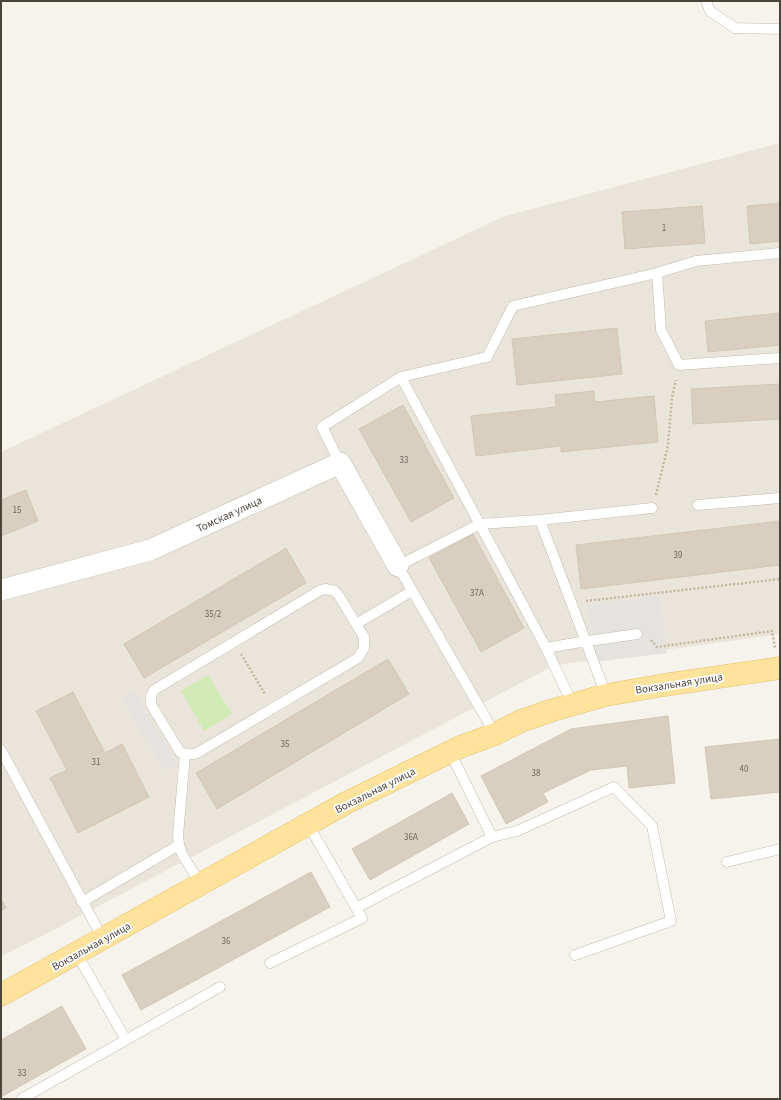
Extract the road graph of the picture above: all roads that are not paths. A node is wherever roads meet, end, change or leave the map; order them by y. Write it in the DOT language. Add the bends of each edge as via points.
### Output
graph roads {
  1 [pos="706,1"];
  2 [pos="780,30"];
  3 [pos="780,253"];
  4 [pos="658,273"];
  5 [pos="780,358"];
  6 [pos="401,377"];
  7 [pos="340,463"];
  8 [pos="780,498"];
  9 [pos="698,505"];
  10 [pos="652,508"];
  11 [pos="540,520"];
  12 [pos="480,524"];
  13 [pos="398,566"];
  14 [pos="1,590"];
  15 [pos="412,591"];
  16 [pos="356,624"];
  17 [pos="637,634"];
  18 [pos="586,641"];
  19 [pos="546,648"];
  20 [pos="779,668"];
  21 [pos="606,696"];
  22 [pos="573,705"];
  23 [pos="495,734"];
  24 [pos="1,750"];
  25 [pos="450,752"];
  26 [pos="185,754"];
  27 [pos="308,824"];
  28 [pos="492,837"];
  29 [pos="179,845"];
  30 [pos="780,849"];
  31 [pos="727,862"];
  32 [pos="201,885"];
  33 [pos="82,902"];
  34 [pos="356,908"];
  35 [pos="103,939"];
  36 [pos="77,954"];
  37 [pos="575,955"];
  38 [pos="270,963"];
  39 [pos="220,987"];
  40 [pos="1,995"];
  41 [pos="126,1040"];
  42 [pos="20,1099"];
  1 -- 2 [label="lane" via="710,11 735,28"];
  3 -- 4 [label="lane" via="696,261"];
  4 -- 5 [label="lane" via="660,330 679,365"];
  4 -- 6 [label="lane" via="513,306 487,357"];
  6 -- 7 [label="lane" via="322,427"];
  6 -- 12 [label="lane"];
  7 -- 13 [label="street"];
  7 -- 14 [label="street, Томская улица" via="150,550"];
  8 -- 9 [label="lane"];
  10 -- 11 [label="lane"];
  11 -- 12 [label="lane"];
  11 -- 18 [label="lane"];
  12 -- 13 [label="lane"];
  12 -- 19 [label="lane"];
  13 -- 15 [label="lane"];
  15 -- 16 [label="lane"];
  15 -- 23 [label="lane"];
  16 -- 26 [label="lane" via="365,643 358,658 197,753"];
  16 -- 26 [label="lane" via="335,591 325,589 158,686 151,694 152,706 176,748"];
  17 -- 18 [label="lane"];
  18 -- 19 [label="lane"];
  18 -- 21 [label="lane"];
  19 -- 22 [label="lane"];
  20 -- 21 [label="main road, Вокзальная улица"];
  21 -- 22 [label="main road, Вокзальная улица"];
  22 -- 23 [label="main road, Вокзальная улица" via="521,721"];
  23 -- 25 [label="main road, Вокзальная улица"];
  24 -- 33 [label="lane"];
  25 -- 27 [label="main road, Вокзальная улица"];
  25 -- 28 [label="lane"];
  26 -- 29 [label="lane"];
  27 -- 32 [label="main road, Вокзальная улица"];
  27 -- 34 [label="lane"];
  28 -- 34 [label="lane"];
  28 -- 37 [label="lane" via="517,831 614,787 652,826 671,922"];
  29 -- 32 [label="lane"];
  29 -- 33 [label="lane"];
  30 -- 31 [label="lane"];
  32 -- 35 [label="main road, Вокзальная улица"];
  33 -- 35 [label="lane"];
  34 -- 38 [label="lane" via="362,918"];
  35 -- 36 [label="main road, Вокзальная улица"];
  36 -- 40 [label="main road, Вокзальная улица"];
  36 -- 41 [label="lane"];
  39 -- 41 [label="lane"];
  41 -- 42 [label="lane"];
}
